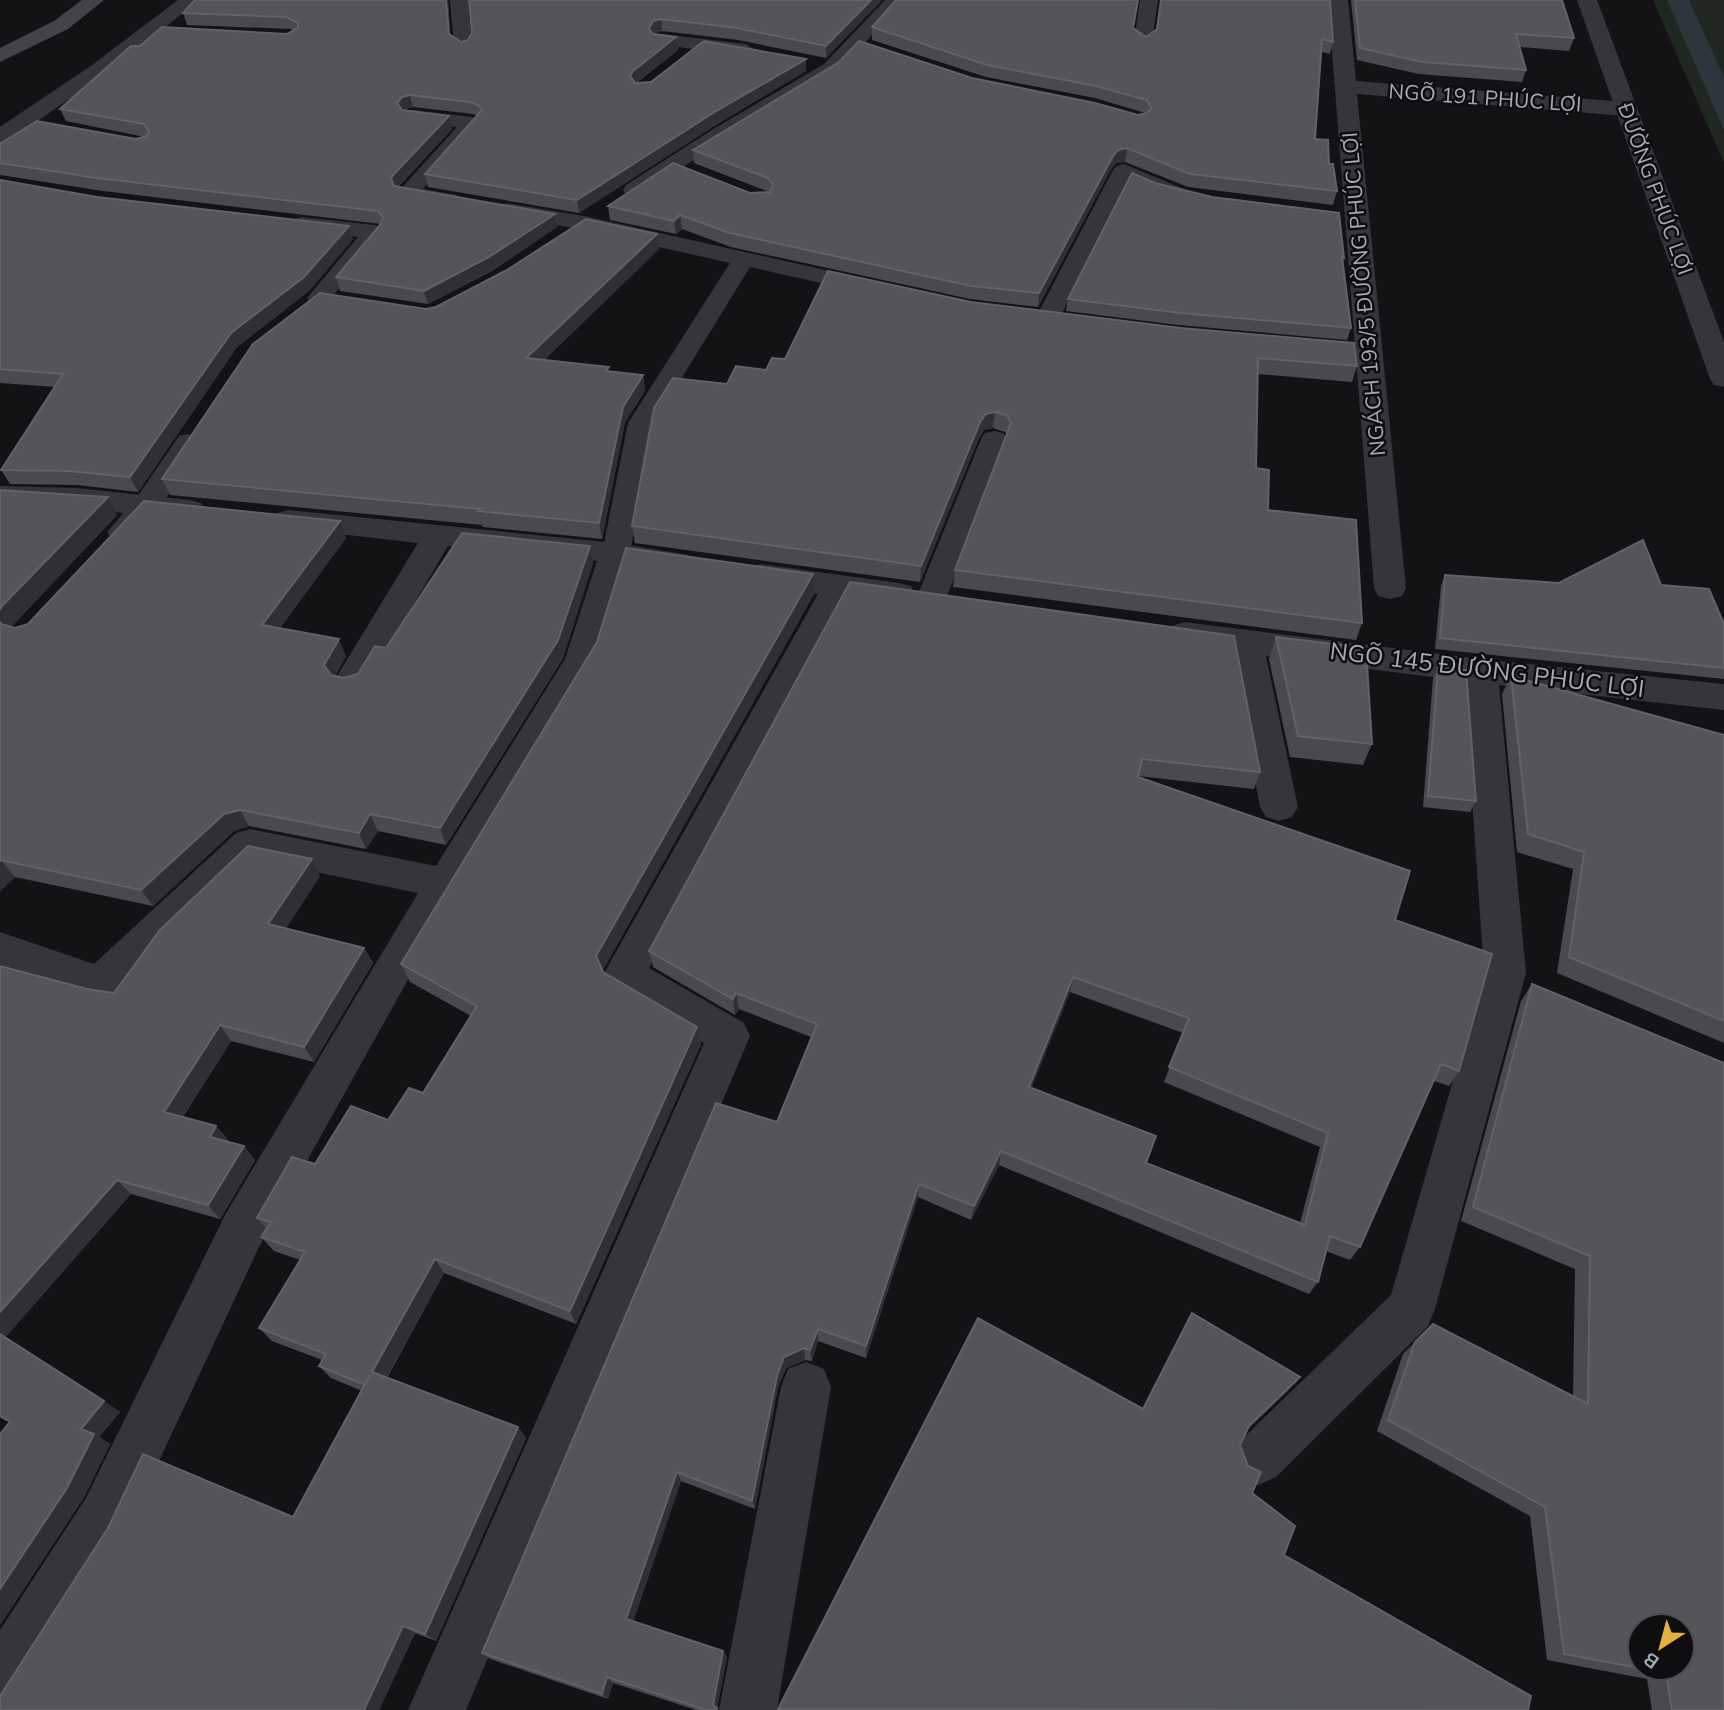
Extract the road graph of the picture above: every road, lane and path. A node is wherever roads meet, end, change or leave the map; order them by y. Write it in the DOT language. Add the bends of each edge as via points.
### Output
graph roads {
  1 [pos="94,0"];
  2 [pos="190,0"];
  3 [pos="459,0"];
  4 [pos="895,0"];
  5 [pos="1149,0"];
  6 [pos="1338,0"];
  7 [pos="1587,0"];
  8 [pos="61,25"];
  9 [pos="150,31"];
  10 [pos="176,32"];
  11 [pos="662,40"];
  12 [pos="1143,41"];
  13 [pos="855,43"];
  14 [pos="700,44"];
  15 [pos="463,46"];
  16 [pos="878,52"];
  17 [pos="765,54"];
  18 [pos="0,57"];
  19 [pos="681,59"];
  20 [pos="805,62"];
  21 [pos="831,68"];
  22 [pos="0,71"];
  23 [pos="1345,87"];
  24 [pos="1625,108"];
  25 [pos="413,116"];
  26 [pos="21,122"];
  27 [pos="48,127"];
  28 [pos="0,137"];
  29 [pos="672,165"];
  30 [pos="697,175"];
  31 [pos="1197,198"];
  32 [pos="1329,214"];
  33 [pos="1356,217"];
  34 [pos="279,221"];
  35 [pos="584,223"];
  36 [pos="553,244"];
  37 [pos="744,259"];
  38 [pos="890,292"];
  39 [pos="319,298"];
  40 [pos="344,301"];
  41 [pos="299,313"];
  42 [pos="1021,316"];
  43 [pos="1047,319"];
  44 [pos="1073,322"];
  45 [pos="1342,349"];
  46 [pos="1369,351"];
  47 [pos="1724,379"];
  48 [pos="204,419"];
  49 [pos="994,439"];
  50 [pos="6,501"];
  51 [pos="145,506"];
  52 [pos="439,536"];
  53 [pos="615,554"];
  54 [pos="99,555"];
  55 [pos="838,586"];
  56 [pos="1390,588"];
  57 [pos="945,601"];
  58 [pos="1150,629"];
  59 [pos="1246,642"];
  60 [pos="1480,671"];
  61 [pos="351,681"];
  62 [pos="1724,697"];
  63 [pos="1279,807"];
  64 [pos="445,883"];
  65 [pos="0,949"];
  66 [pos="806,1387"];
  67 [pos="1258,1459"];
  68 [pos="0,1681"];
  69 [pos="437,1710"];
  70 [pos="748,1710"];
  1 -- 8 [label="main road"];
  2 -- 9 [label="street"];
  3 -- 15 [label="lane"];
  4 -- 13 [label="lane"];
  5 -- 12 [label="lane"];
  6 -- 23 [label="street, NGÁCH 193/5 ĐƯỜNG PHÚC LỢI"];
  7 -- 24 [label="street, ĐƯỜNG PHÚC LỢI"];
  8 -- 18 [label="main road"];
  8 -- 22 [label="main road"];
  9 -- 10 [label="lane"];
  9 -- 26 [label="street"];
  11 -- 14 [label="lane"];
  13 -- 16 [label="lane"];
  13 -- 21 [label="lane"];
  14 -- 17 [label="lane"];
  14 -- 19 [label="lane"];
  20 -- 21 [label="lane"];
  21 -- 29 [label="lane"];
  23 -- 24 [label="street, NGÕ 191 PHÚC LỢI"];
  23 -- 33 [label="street, NGÁCH 193/5 ĐƯỜNG PHÚC LỢI"];
  24 -- 47 [label="street, ĐƯỜNG PHÚC LỢI"];
  25 -- 35 [label="lane" via="472,123 408,193"];
  26 -- 27 [label="lane"];
  26 -- 28 [label="street"];
  29 -- 30 [label="lane"];
  29 -- 35 [label="lane"];
  31 -- 43 [label="lane" via="1157,187 1125,170"];
  32 -- 33 [label="lane"];
  33 -- 46 [label="street, NGÁCH 193/5 ĐƯỜNG PHÚC LỢI"];
  34 -- 39 [label="lane" via="374,232"];
  35 -- 36 [label="lane"];
  35 -- 37 [label="lane"];
  37 -- 38 [label="lane"];
  37 -- 53 [label="lane" via="641,423"];
  39 -- 40 [label="lane"];
  39 -- 41 [label="lane"];
  42 -- 43 [label="lane"];
  43 -- 44 [label="lane"];
  45 -- 46 [label="lane"];
  46 -- 56 [label="street, NGÁCH 193/5 ĐƯỜNG PHÚC LỢI"];
  48 -- 51 [label="lane"];
  49 -- 57 [label="lane"];
  50 -- 51 [label="street"];
  51 -- 52 [label="street"];
  51 -- 54 [label="lane"];
  52 -- 53 [label="street"];
  52 -- 61 [label="street"];
  53 -- 55 [label="street"];
  53 -- 64 [label="street" via="582,660"];
  55 -- 57 [label="street"];
  55 -- 69 [label="street" via="624,975 729,1036"];
  58 -- 59 [label="street, NGÕ 145 ĐƯỜNG PHÚC LỢI"];
  59 -- 60 [label="street, NGÕ 145 ĐƯỜNG PHÚC LỢI"];
  59 -- 63 [label="street"];
  60 -- 62 [label="street, NGÕ 145 ĐƯỜNG PHÚC LỢI"];
  60 -- 67 [label="street" via="1524,981 1411,1309"];
  64 -- 65 [label="street" via="250,844 101,984"];
  64 -- 68 [label="street" via="243,1231 105,1517"];
  66 -- 70 [label="street"];
}
